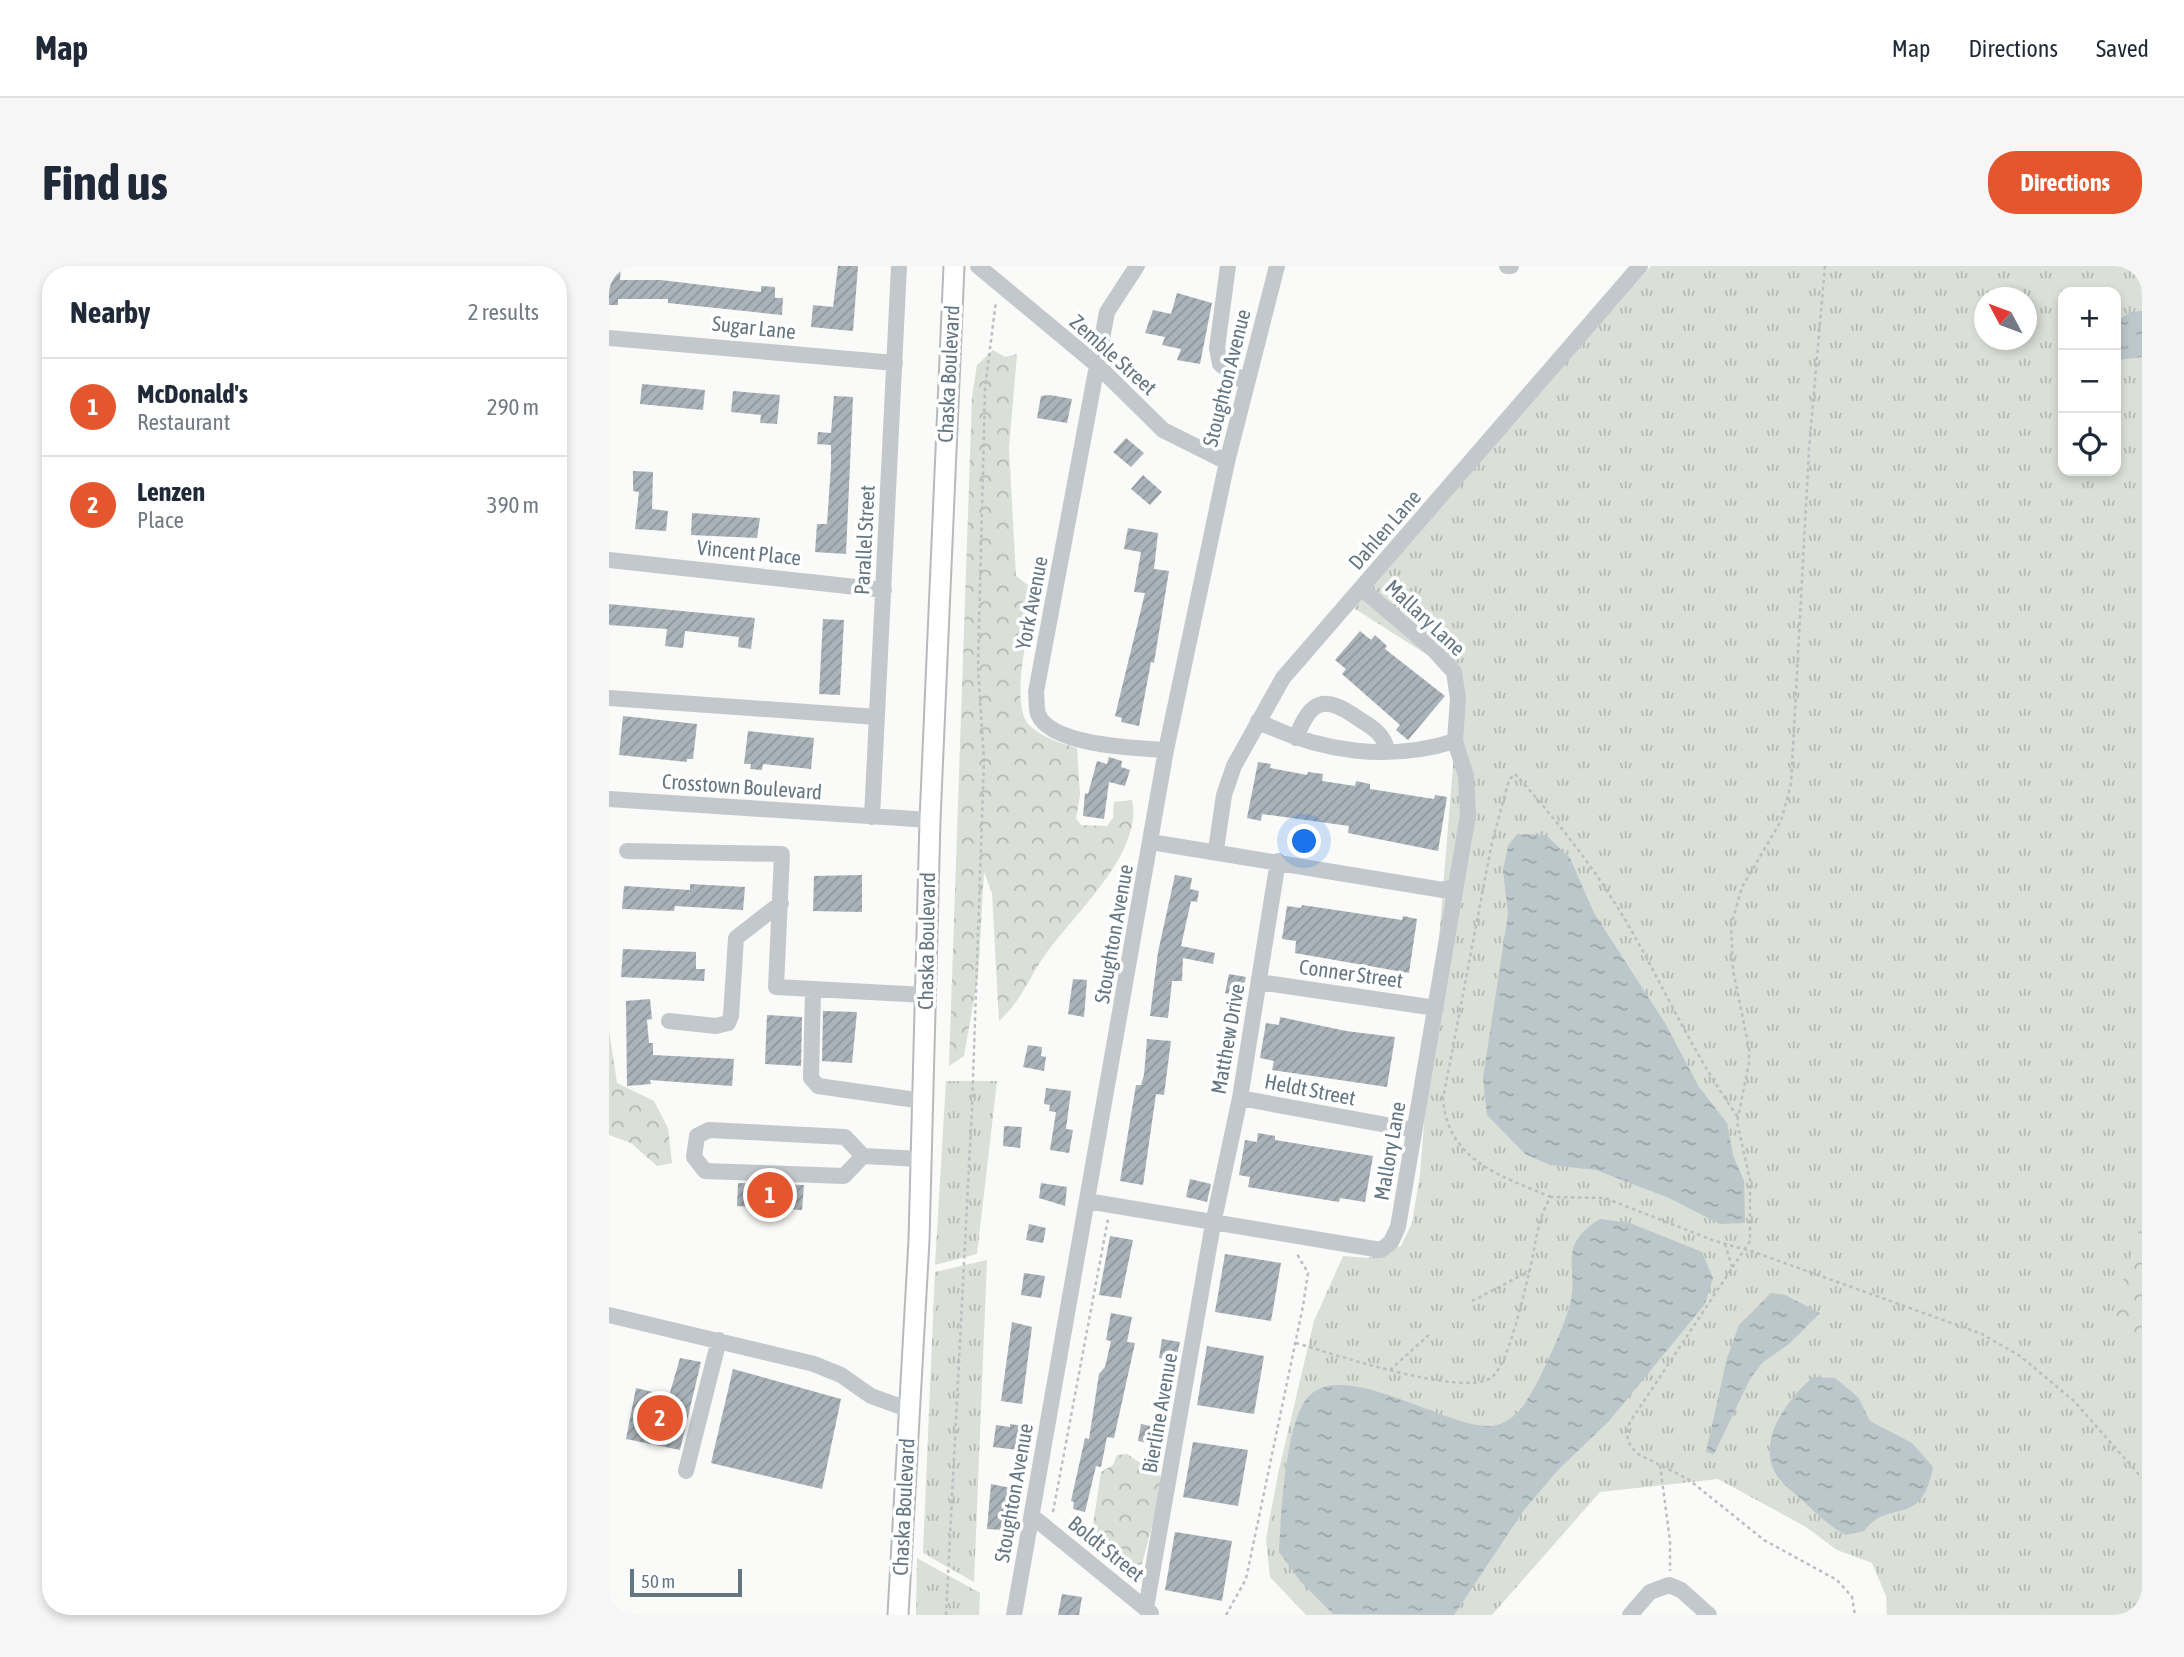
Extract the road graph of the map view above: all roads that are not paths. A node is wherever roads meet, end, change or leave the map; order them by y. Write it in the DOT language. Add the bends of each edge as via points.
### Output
graph roads {
  1 [pos="899,266"];
  2 [pos="954,266"];
  3 [pos="978,266"];
  4 [pos="1137,266"];
  5 [pos="1228,266"];
  6 [pos="1276,266"];
  7 [pos="1640,266"];
  8 [pos="609,338"];
  9 [pos="895,363"];
  10 [pos="1097,365"];
  11 [pos="1247,384"];
  12 [pos="1227,462"];
  13 [pos="609,560"];
  14 [pos="1363,589"];
  15 [pos="884,590"];
  16 [pos="609,698"];
  17 [pos="877,717"];
  18 [pos="1258,721"];
  19 [pos="1296,738"];
  20 [pos="1455,741"];
  21 [pos="1166,750"];
  22 [pos="1387,750"];
  23 [pos="609,799"];
  24 [pos="872,817"];
  25 [pos="930,820"];
  26 [pos="1151,842"];
  27 [pos="1216,850"];
  28 [pos="627,851"];
  29 [pos="1278,861"];
  30 [pos="1456,886"];
  31 [pos="781,903"];
  32 [pos="1259,982"];
  33 [pos="813,990"];
  34 [pos="925,995"];
  35 [pos="1436,1008"];
  36 [pos="669,1021"];
  37 [pos="1240,1098"];
  38 [pos="923,1101"];
  39 [pos="1414,1130"];
  40 [pos="863,1156"];
  41 [pos="921,1159"];
  42 [pos="1087,1201"];
  43 [pos="1213,1224"];
  44 [pos="609,1315"];
  45 [pos="719,1340"];
  46 [pos="910,1410"];
  47 [pos="686,1471"];
  48 [pos="1032,1516"];
  49 [pos="1149,1612"];
  50 [pos="898,1615"];
  51 [pos="1014,1615"];
  52 [pos="1630,1615"];
  53 [pos="1709,1615"];
  1 -- 9 [label="street, Parallel Street"];
  2 -- 25 [label="main road, Chaska Boulevard"];
  3 -- 10 [label="street, Zemble Street"];
  4 -- 10 [label="street" via="1107,312"];
  5 -- 11 [label="street" via="1220,364"];
  6 -- 11 [label="street, Stoughton Avenue"];
  7 -- 14 [label="street, Dahlen Lane"];
  8 -- 9 [label="street, Sugar Lane"];
  9 -- 15 [label="street, Parallel Street"];
  10 -- 12 [label="street, Zemble Street" via="1163,430"];
  10 -- 21 [label="street, York Avenue" via="1036,692 1038,714 1049,727 1072,737 1103,745"];
  11 -- 12 [label="street, Stoughton Avenue"];
  12 -- 21 [label="street, Stoughton Avenue"];
  13 -- 15 [label="street, Vincent Place"];
  14 -- 18 [label="street, Dahlen Lane" via="1283,678"];
  14 -- 20 [label="street, Mallary Lane" via="1454,672 1458,698"];
  15 -- 17 [label="street, Parallel Street"];
  16 -- 17 [label="street"];
  17 -- 24 [label="street, Parallel Street"];
  18 -- 19 [label="street"];
  18 -- 27 [label="street, Dahlen Lane" via="1224,795"];
  19 -- 22 [label="street" via="1351,752"];
  19 -- 22 [label="street" via="1308,711 1332,702 1381,735"];
  20 -- 22 [label="street" via="1428,750"];
  20 -- 30 [label="street, Mallary Lane" via="1466,776 1468,815"];
  21 -- 26 [label="street, Stoughton Avenue"];
  23 -- 24 [label="street, Crosstown Boulevard"];
  24 -- 25 [label="street, Crosstown Boulevard"];
  25 -- 34 [label="main road, Chaska Boulevard"];
  26 -- 27 [label="street"];
  26 -- 42 [label="street, Stoughton Avenue"];
  27 -- 29 [label="street"];
  28 -- 31 [label="street" via="782,854"];
  29 -- 30 [label="street" via="1443,890"];
  29 -- 32 [label="street, Matthew Drive"];
  30 -- 35 [label="street, Mallory Lane"];
  31 -- 33 [label="street" via="776,987"];
  31 -- 36 [label="street" via="736,938 728,1023"];
  32 -- 35 [label="street, Conner Street"];
  32 -- 37 [label="street, Matthew Drive"];
  33 -- 34 [label="street"];
  33 -- 38 [label="street" via="811,1078 818,1086"];
  34 -- 38 [label="main road, Chaska Boulevard"];
  35 -- 39 [label="street, Mallory Lane"];
  37 -- 39 [label="street, Heldt Street"];
  37 -- 43 [label="street, Matthew Drive"];
  38 -- 41 [label="main road, Chaska Boulevard"];
  39 -- 43 [label="street, Mallory Lane" via="1398,1227 1381,1251"];
  40 -- 40 [label="street" via="845,1138 709,1130 697,1136 694,1157 705,1171 844,1176"];
  40 -- 41 [label="street"];
  41 -- 46 [label="main road, Chaska Boulevard"];
  42 -- 43 [label="street"];
  42 -- 48 [label="street, Stoughton Avenue"];
  43 -- 49 [label="street, Bierline Avenue"];
  44 -- 45 [label="street"];
  45 -- 46 [label="street" via="814,1364 841,1375 871,1396"];
  45 -- 47 [label="street"];
  46 -- 50 [label="main road, Chaska Boulevard"];
  48 -- 49 [label="street, Boldt Street"];
  48 -- 51 [label="street, Stoughton Avenue"];
  52 -- 53 [label="street" via="1650,1592 1669,1585"];
}
